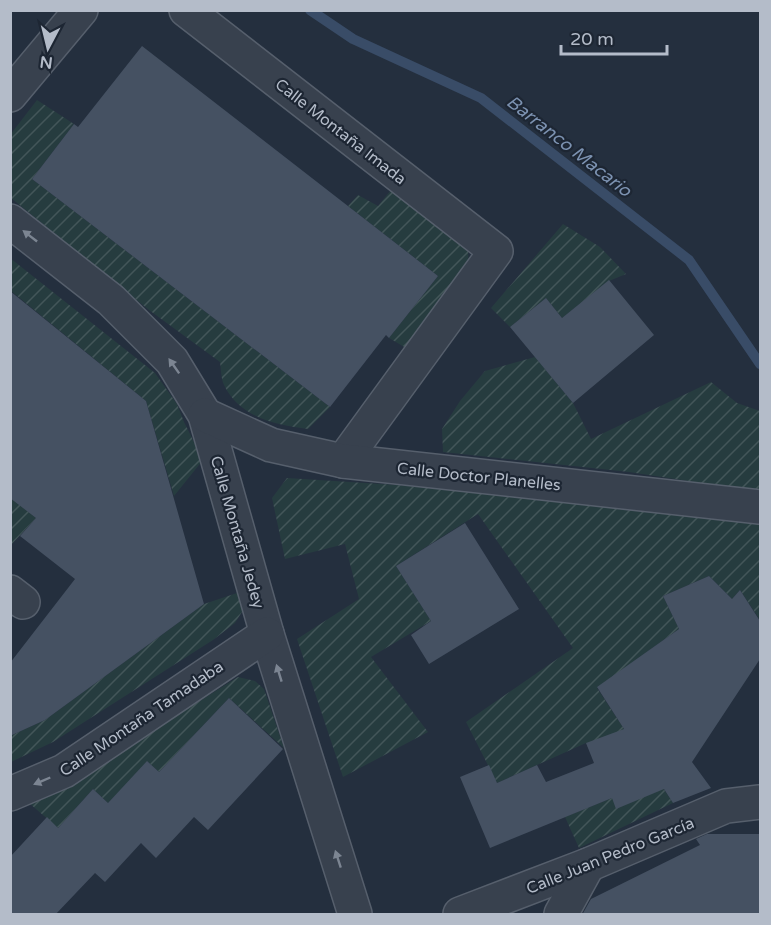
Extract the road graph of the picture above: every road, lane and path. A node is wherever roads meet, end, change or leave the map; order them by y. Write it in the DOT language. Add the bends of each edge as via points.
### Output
graph roads {
  1 [pos="81,10"];
  2 [pos="186,10"];
  3 [pos="10,95"];
  4 [pos="10,220"];
  5 [pos="205,415"];
  6 [pos="343,461"];
  7 [pos="760,507"];
  8 [pos="267,634"];
  9 [pos="10,794"];
  10 [pos="760,802"];
  11 [pos="588,865"];
  12 [pos="355,915"];
  13 [pos="460,915"];
  14 [pos="561,915"];
  1 -- 3 [label="street"];
  2 -- 6 [label="street, Calle Montaña Imada" via="496,251"];
  5 -- 4 [label="street, Calle Montaña Jedey, one-way" via="172,361 111,300"];
  5 -- 6 [label="street, Calle Doctor Planelles" via="271,445"];
  5 -- 8 [label="street, Calle Montaña Jedey"];
  6 -- 7 [label="street, Calle Doctor Planelles"];
  8 -- 9 [label="street, Calle Montaña Tamadaba, one-way" via="64,771"];
  12 -- 8 [label="street, Calle Montaña Jedey, one-way"];
  10 -- 11 [label="street, Calle Juan Pedro García" via="726,806"];
  11 -- 13 [label="street, Calle Juan Pedro García"];
  11 -- 14 [label="street"];
}
